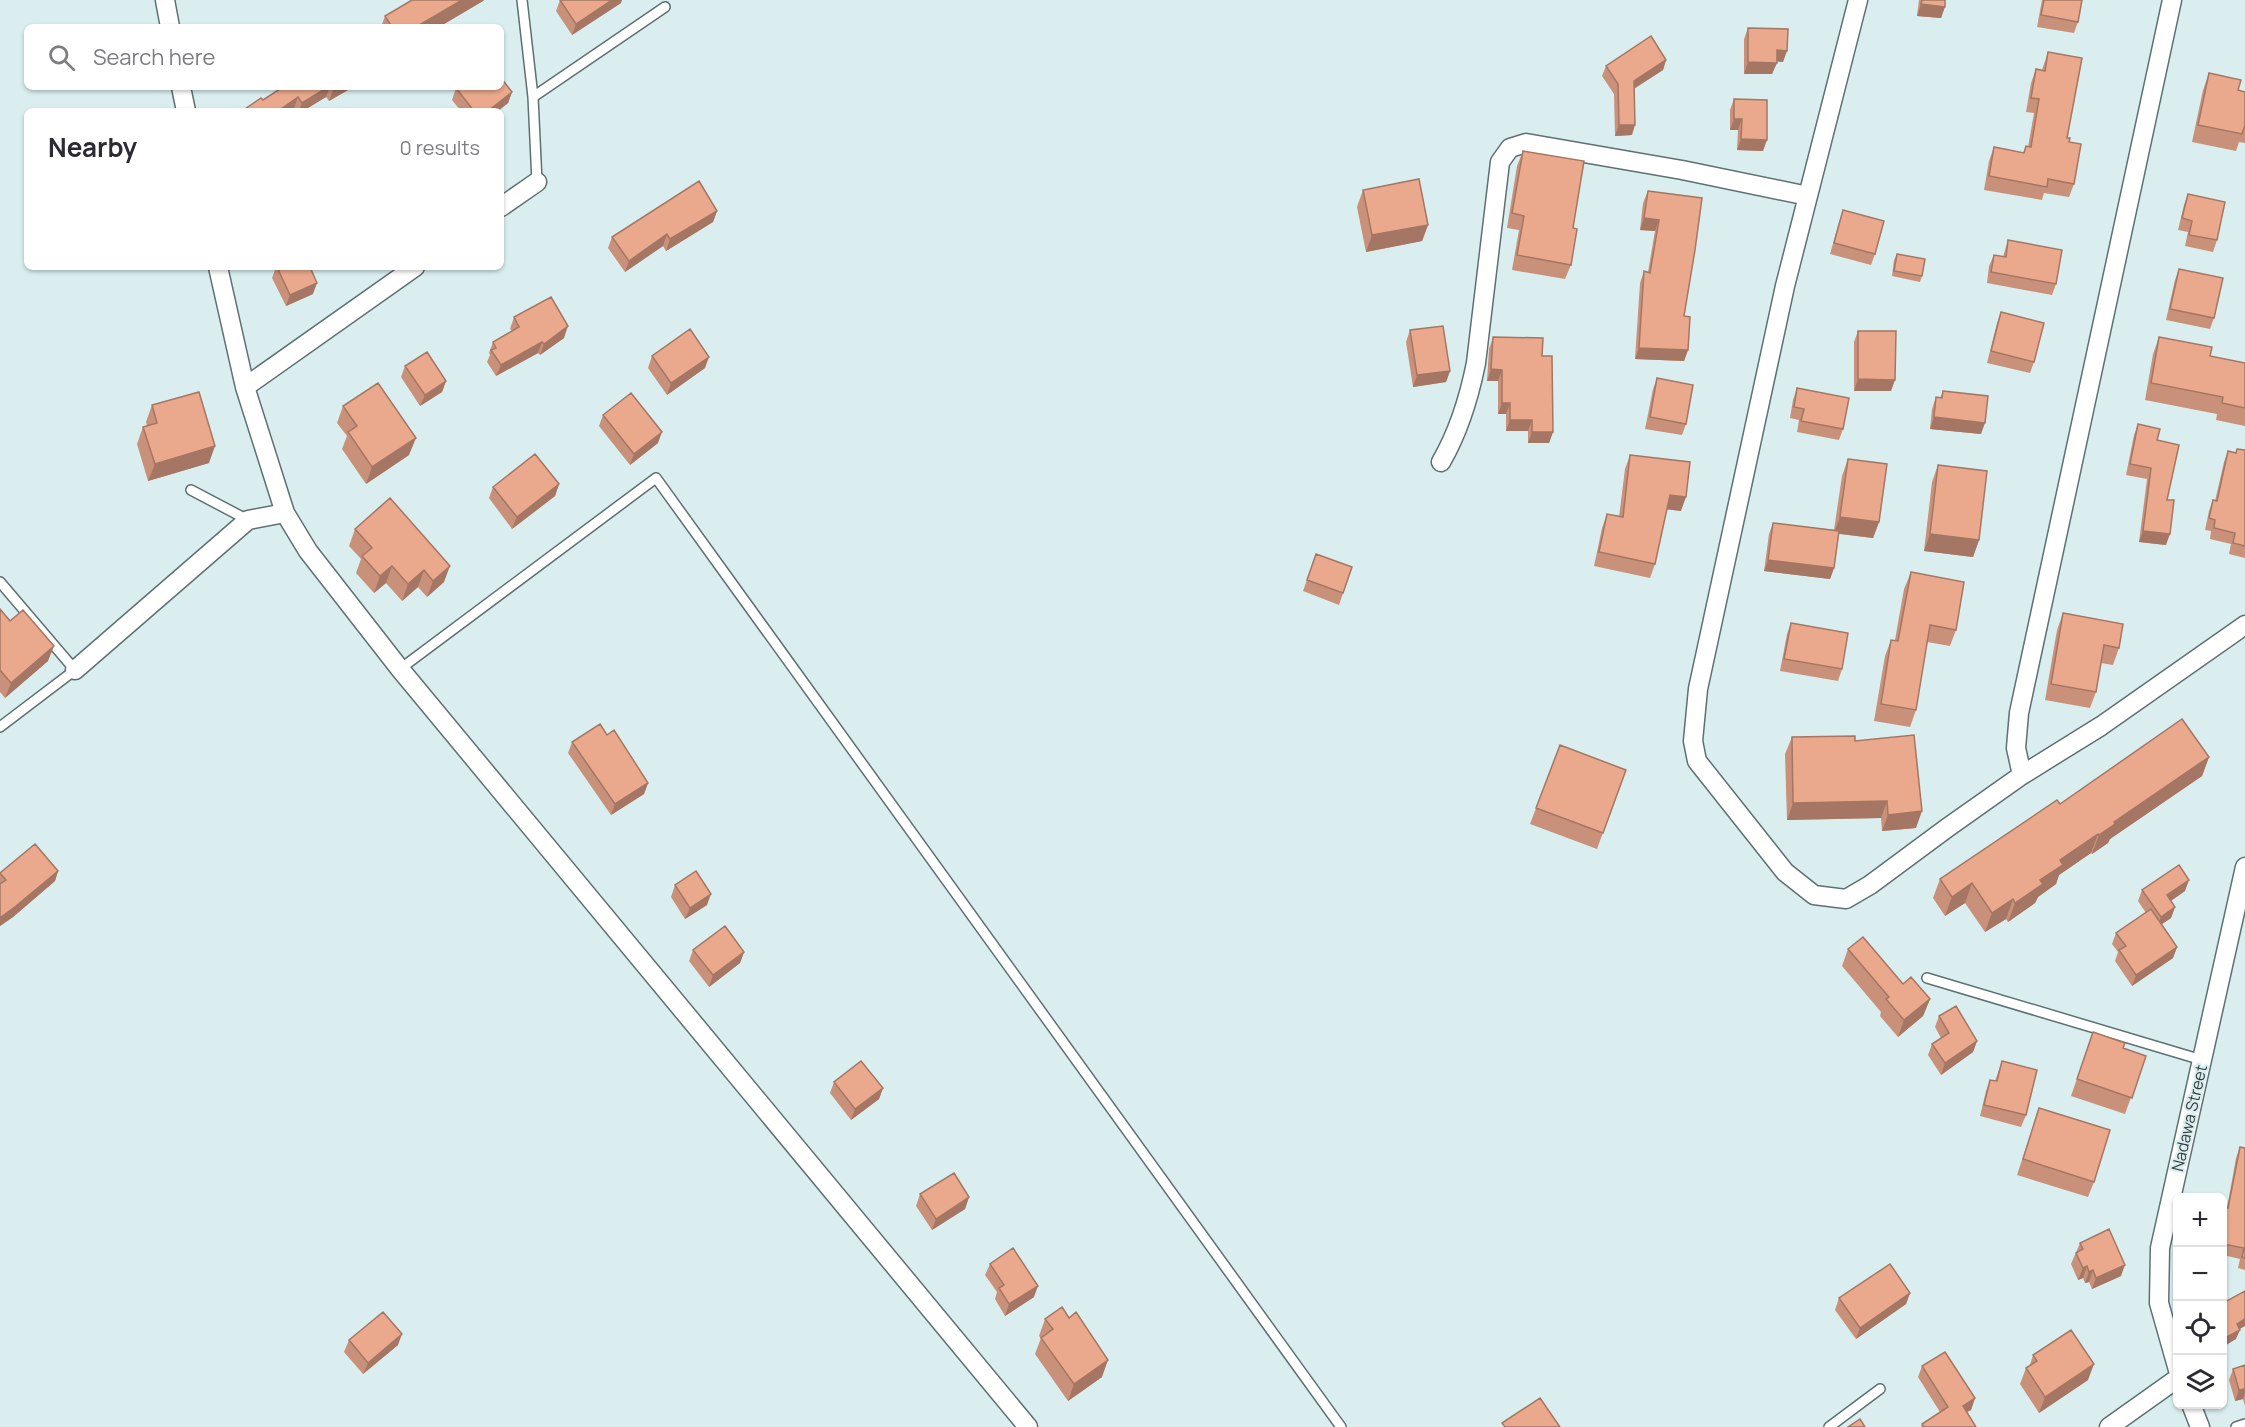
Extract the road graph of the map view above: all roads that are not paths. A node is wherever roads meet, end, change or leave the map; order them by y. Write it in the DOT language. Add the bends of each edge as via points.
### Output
graph roads {
  1 [pos="165,0"];
  2 [pos="522,0"];
  3 [pos="1858,0"];
  4 [pos="2172,0"];
  5 [pos="665,7"];
  6 [pos="169,24"];
  7 [pos="182,90"];
  8 [pos="533,97"];
  9 [pos="185,108"];
  10 [pos="537,182"];
  11 [pos="1808,196"];
  12 [pos="504,205"];
  13 [pos="219,270"];
  14 [pos="411,270"];
  15 [pos="245,387"];
  16 [pos="1441,462"];
  17 [pos="191,490"];
  18 [pos="285,513"];
  19 [pos="248,520"];
  20 [pos="0,582"];
  21 [pos="2245,625"];
  22 [pos="400,669"];
  23 [pos="75,670"];
  24 [pos="0,727"];
  25 [pos="2022,775"];
  26 [pos="2245,867"];
  27 [pos="1927,978"];
  28 [pos="2202,1060"];
  29 [pos="2174,1355"];
  30 [pos="2173,1382"];
  31 [pos="1880,1389"];
  32 [pos="2193,1409"];
  33 [pos="2245,1424"];
  34 [pos="1028,1427"];
  35 [pos="1341,1427"];
  36 [pos="1829,1427"];
  37 [pos="2109,1427"];
  38 [pos="2200,1427"];
  39 [pos="2236,1427"];
  1 -- 6 [label="street"];
  2 -- 8 [label="lane"];
  3 -- 11 [label="street"];
  4 -- 25 [label="street" via="2019,713 2016,748"];
  5 -- 8 [label="lane"];
  7 -- 9 [label="street"];
  8 -- 10 [label="lane"];
  10 -- 12 [label="street"];
  11 -- 16 [label="street" via="1526,143 1510,148 1500,162 1472,383 1455,438"];
  11 -- 25 [label="street" via="1698,689 1693,741 1697,761 1785,872 1814,895 1846,899"];
  13 -- 15 [label="street"];
  14 -- 15 [label="street"];
  15 -- 18 [label="street"];
  17 -- 19 [label="lane"];
  18 -- 19 [label="street"];
  18 -- 22 [label="street" via="308,551"];
  19 -- 23 [label="street"];
  20 -- 23 [label="lane"];
  21 -- 25 [label="street" via="2101,726"];
  22 -- 34 [label="street"];
  22 -- 35 [label="lane" via="656,478"];
  23 -- 24 [label="lane"];
  26 -- 28 [label="street, Nadawa Street"];
  27 -- 28 [label="lane"];
  28 -- 29 [label="street, Nadawa Street" via="2160,1248 2159,1303"];
  30 -- 37 [label="street"];
  31 -- 36 [label="lane"];
  32 -- 38 [label="street"];
  33 -- 39 [label="lane"];
}
